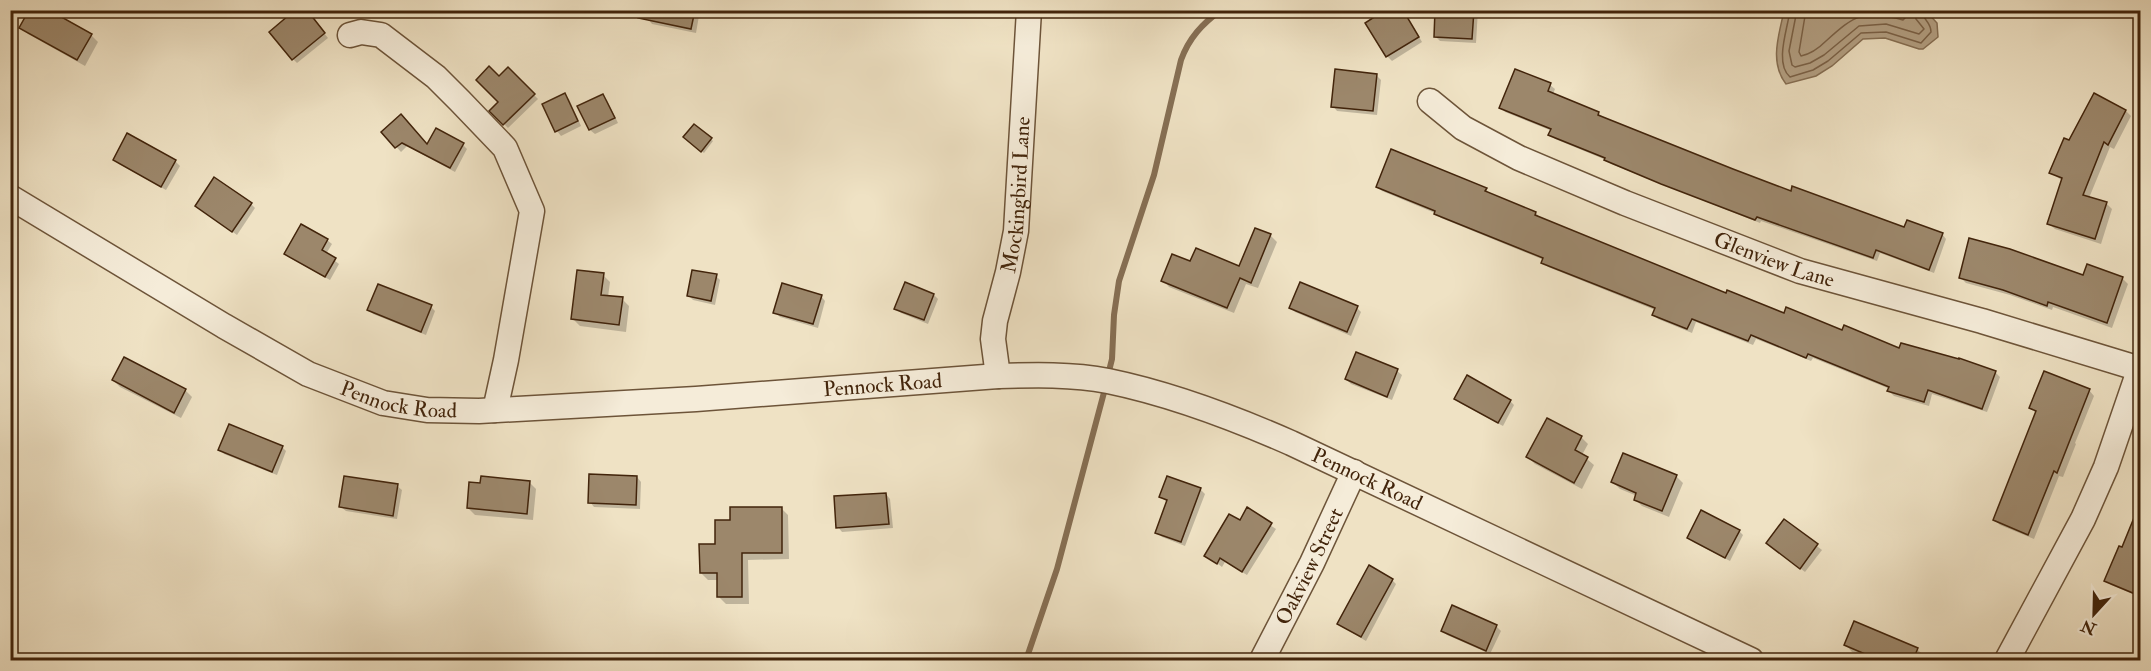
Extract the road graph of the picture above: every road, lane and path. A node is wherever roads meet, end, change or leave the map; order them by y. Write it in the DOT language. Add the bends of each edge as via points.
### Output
graph roads {
  1 [pos="1029,10"];
  2 [pos="350,35"];
  3 [pos="1430,101"];
  4 [pos="10,197"];
  5 [pos="2140,369"];
  6 [pos="998,376"];
  7 [pos="495,410"];
  8 [pos="1354,472"];
  9 [pos="1262,660"];
  10 [pos="1751,660"];
  11 [pos="2007,660"];
  1 -- 6 [label="street, Mockingbird Lane" via="1016,231 993,339"];
  2 -- 7 [label="street" via="381,34 436,77 506,148 532,211"];
  3 -- 5 [label="street, Glenview Lane" via="1463,129 1519,158 1800,271"];
  4 -- 7 [label="street, Pennock Road" via="308,374 382,403 428,410"];
  5 -- 11 [label="street" via="2106,467 2083,519"];
  6 -- 7 [label="street, Pennock Road"];
  6 -- 8 [label="street, Pennock Road" via="1043,374 1107,381 1183,401 1232,417"];
  8 -- 9 [label="street, Oakview Street"];
  8 -- 10 [label="street, Pennock Road"];
}
